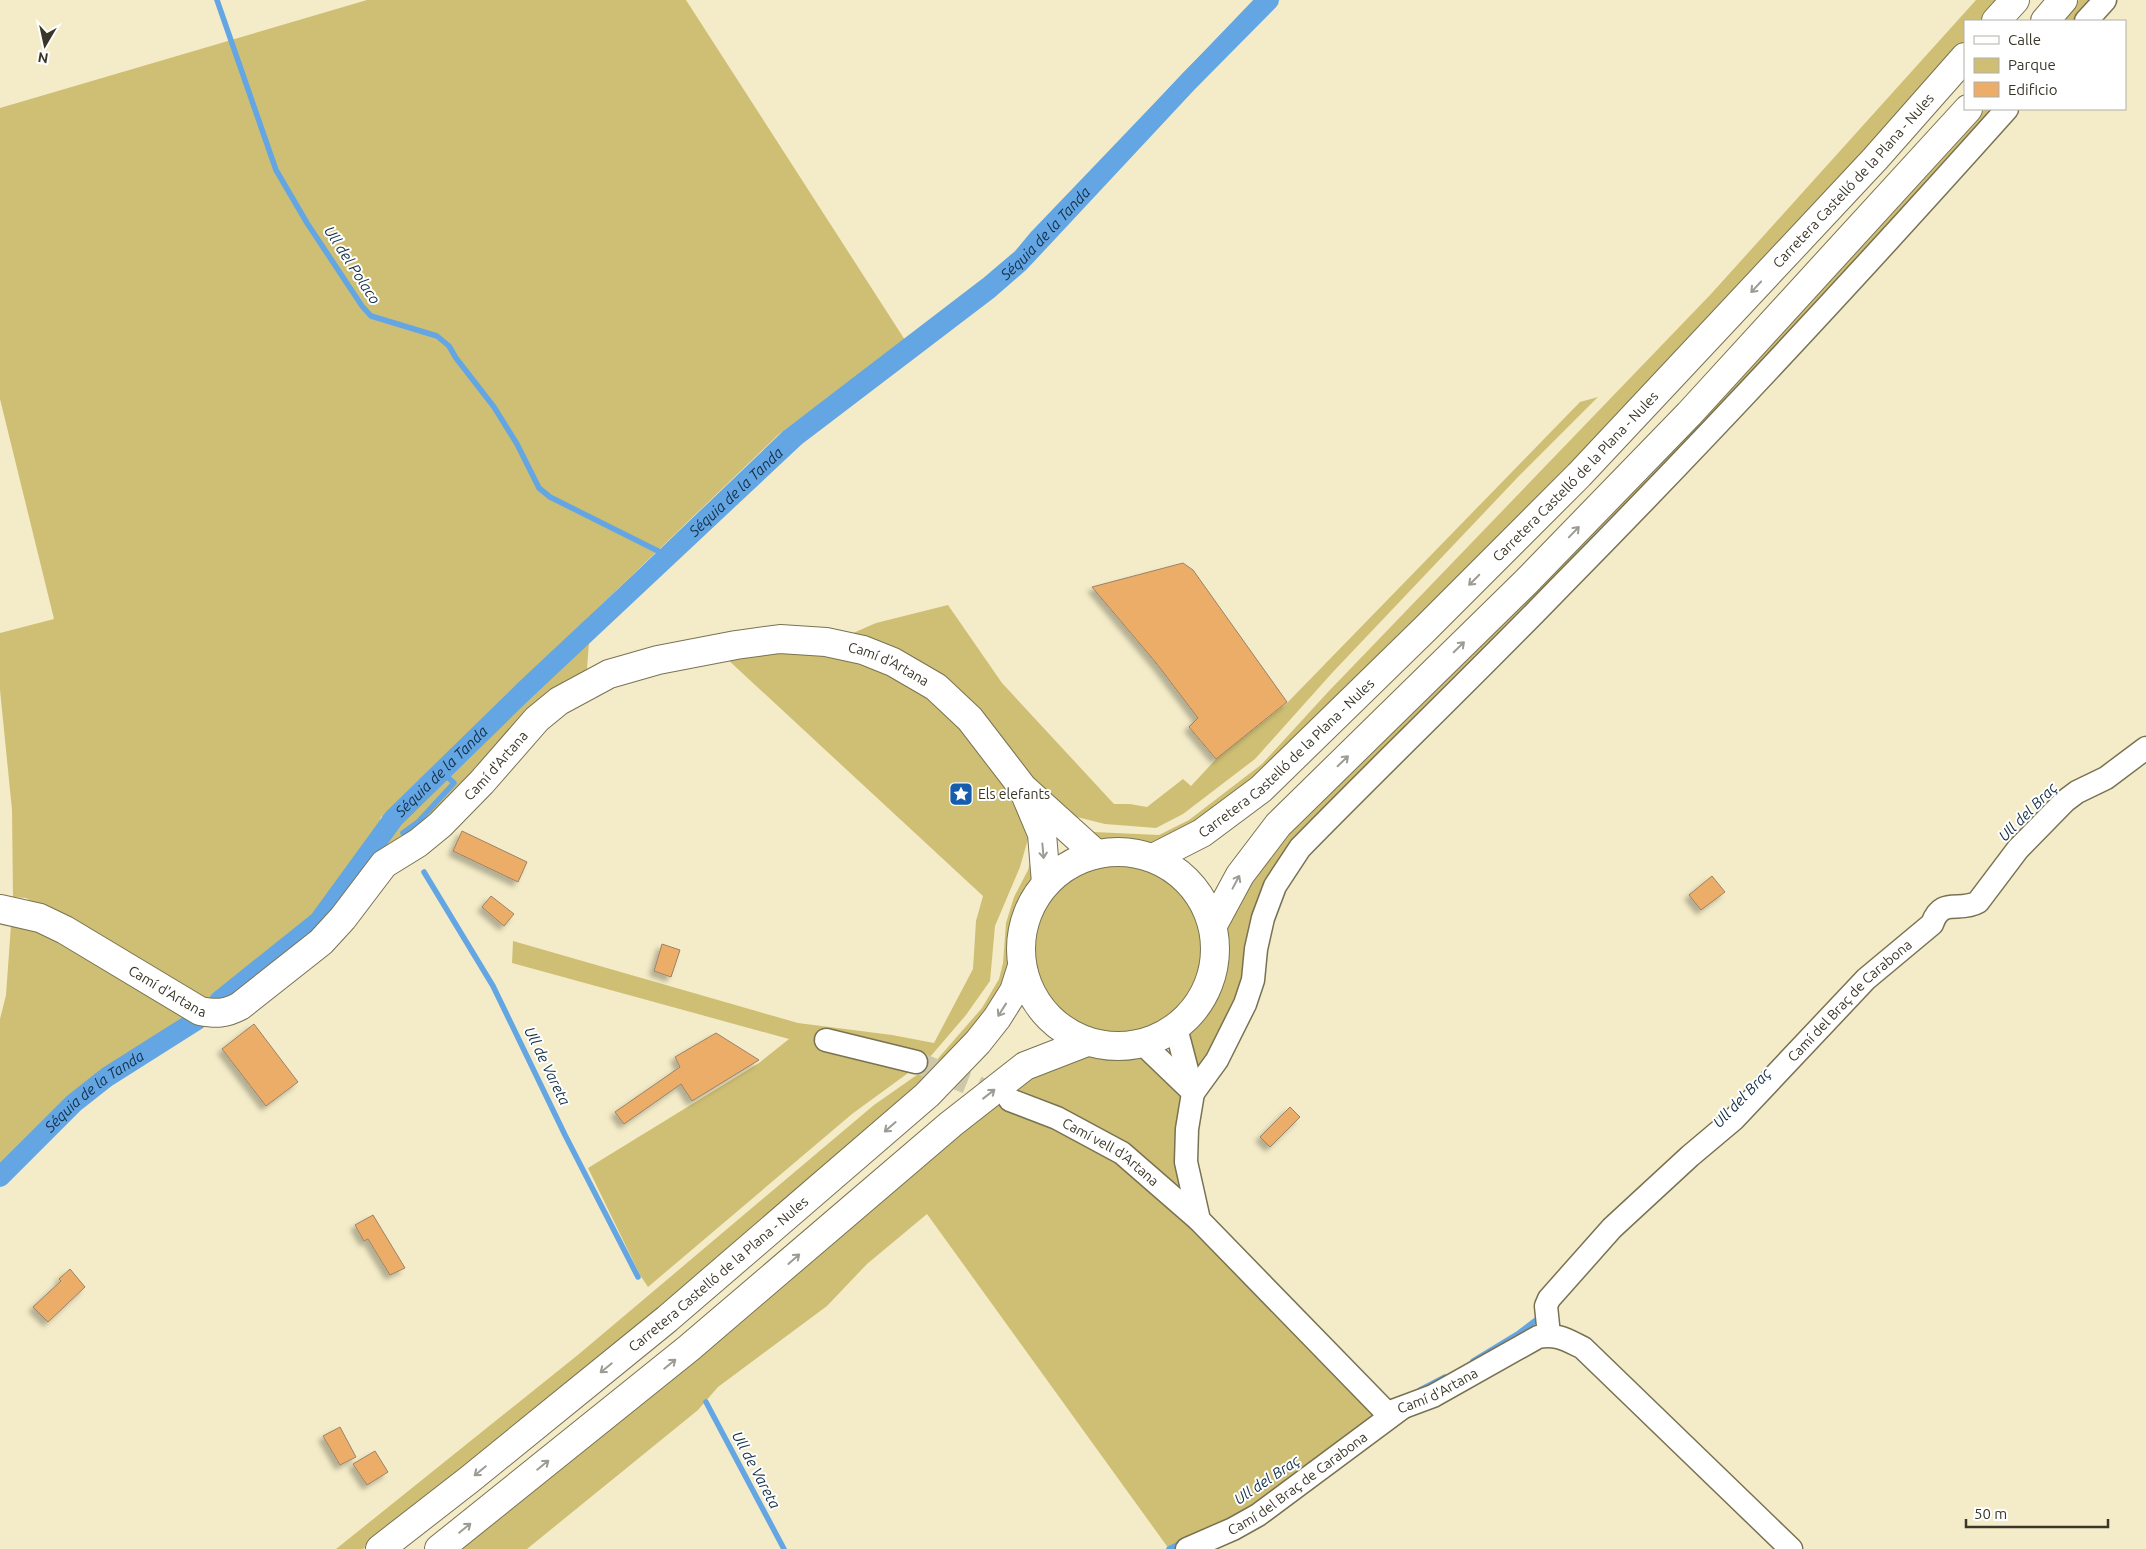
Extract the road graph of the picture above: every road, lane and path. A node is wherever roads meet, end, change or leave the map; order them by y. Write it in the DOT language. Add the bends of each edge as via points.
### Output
graph roads {
  1 [pos="2015,0"];
  2 [pos="2064,0"];
  3 [pos="2104,0"];
  4 [pos="1997,20"];
  5 [pos="2046,20"];
  6 [pos="2087,20"];
  7 [pos="1964,58"];
  8 [pos="1967,110"];
  9 [pos="2006,110"];
  10 [pos="2146,748"];
  11 [pos="1023,788"];
  12 [pos="1096,854"];
  13 [pos="1152,858"];
  14 [pos="1046,883"];
  15 [pos="0,909"];
  16 [pos="1213,925"];
  17 [pos="1022,966"];
  18 [pos="1176,1028"];
  19 [pos="826,1040"];
  20 [pos="1087,1042"];
  21 [pos="1142,1044"];
  22 [pos="916,1062"];
  23 [pos="1193,1093"];
  24 [pos="1010,1100"];
  25 [pos="1199,1220"];
  26 [pos="1549,1335"];
  27 [pos="1402,1408"];
  28 [pos="380,1549"];
  29 [pos="439,1549"];
  30 [pos="1187,1549"];
  31 [pos="1791,1549"];
  1 -- 4 [label="main road"];
  2 -- 5 [label="main road"];
  3 -- 6 [label="street"];
  7 -- 13 [label="main road, Carretera Castelló de la Plana - Nules, one-way" via="1699,348 1579,475 1425,629 1261,789 1202,833"];
  16 -- 8 [label="main road, one-way" via="1240,875 1278,825 1526,582 1638,467"];
  9 -- 23 [label="street" via="1794,344 1561,587 1300,848 1274,886 1263,918 1253,980 1245,1004 1217,1060"];
  10 -- 26 [label="street, Camí del Braç de Carabona" via="2114,773 2065,801 2018,849 1978,902 1971,906 1943,908 1936,913 1932,924 1866,979 1734,1119 1612,1228 1549,1299 1546,1306"];
  11 -- 12 [label="main road, Camí d'Artana"];
  11 -- 14 [label="main road, Camí d'Artana, one-way" via="1042,834"];
  11 -- 15 [label="main road, Camí d'Artana" via="970,718 936,688 893,662 864,650 826,642 780,639 658,660 609,674 559,701 537,719 440,825 384,864 321,942 228,1012 217,1015 200,1011 66,930 40,918"];
  12 -- 13 [label="main road" via="1124,852"];
  12 -- 14 [label="main road" via="1069,865"];
  13 -- 16 [label="main road" via="1180,873 1200,896"];
  14 -- 17 [label="main road" via="1024,922"];
  16 -- 18 [label="main road" via="1215,963 1202,1000"];
  17 -- 20 [label="main road" via="1034,999 1057,1025"];
  17 -- 28 [label="main road, Carretera Castelló de la Plana - Nules, one-way" via="1014,991 993,1024 908,1112 659,1325"];
  18 -- 21 [label="main road"];
  18 -- 23 [label="street"];
  19 -- 22 [label="street"];
  20 -- 21 [label="main road" via="1115,1046"];
  29 -- 20 [label="main road, one-way" via="689,1348 951,1124 1025,1066"];
  21 -- 23 [label="street"];
  23 -- 25 [label="street" via="1186,1162"];
  24 -- 25 [label="street, Camí vell d'Artana" via="1057,1118 1122,1153"];
  25 -- 27 [label="street, Camí d'Artana" via="1385,1411"];
  26 -- 27 [label="street, Camí d'Artana" via="1538,1337 1433,1396"];
  26 -- 31 [label="street" via="1560,1336 1583,1348"];
  27 -- 30 [label="street, Camí del Braç de Carabona" via="1258,1515"];
}
